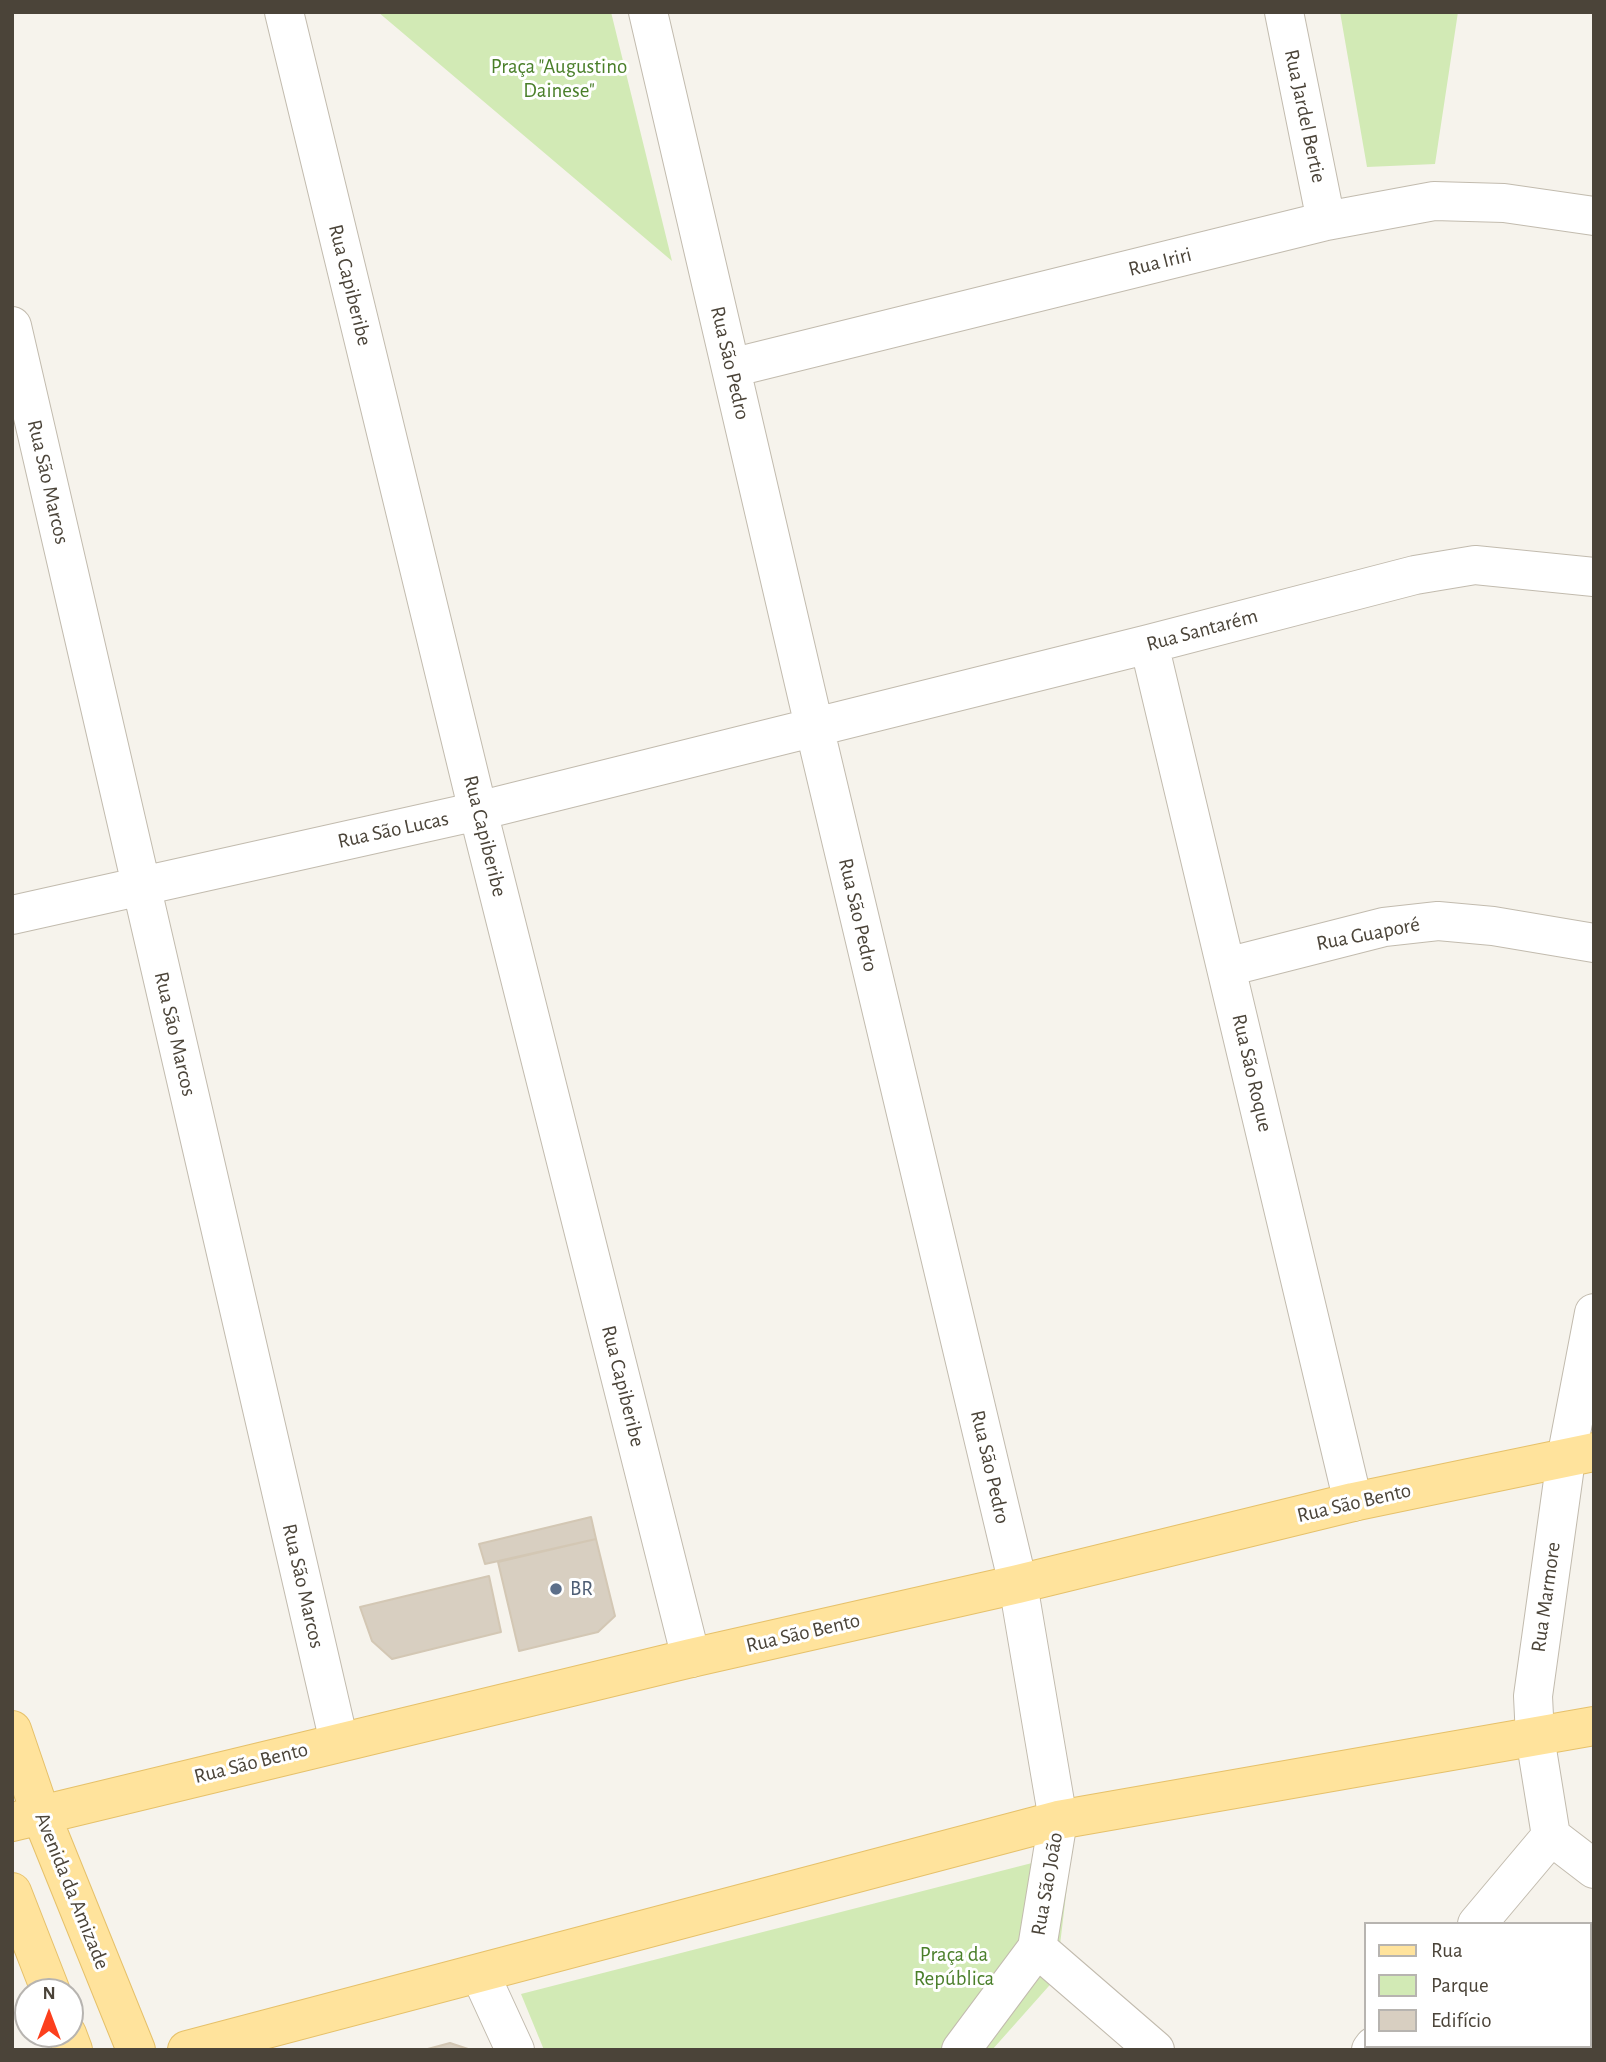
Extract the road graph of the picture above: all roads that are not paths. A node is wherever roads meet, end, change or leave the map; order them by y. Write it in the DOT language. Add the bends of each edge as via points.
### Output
graph roads {
  1 [pos="284,12"];
  2 [pos="648,12"];
  3 [pos="1284,12"];
  4 [pos="1594,216"];
  5 [pos="1326,220"];
  6 [pos="12,326"];
  7 [pos="731,368"];
  8 [pos="1594,577"];
  9 [pos="1149,644"];
  10 [pos="814,726"];
  11 [pos="478,811"];
  12 [pos="141,885"];
  13 [pos="12,915"];
  14 [pos="1594,943"];
  15 [pos="1227,967"];
  16 [pos="1594,1313"];
  17 [pos="1580,1455"];
  18 [pos="1353,1502"];
  19 [pos="1018,1584"];
  20 [pos="691,1658"];
  21 [pos="1594,1726"];
  22 [pos="12,1730"];
  23 [pos="1535,1737"];
  24 [pos="339,1742"];
  25 [pos="27,1818"];
  26 [pos="1058,1820"];
  27 [pos="1551,1836"];
  28 [pos="1594,1869"];
  29 [pos="12,1892"];
  30 [pos="1479,1922"];
  31 [pos="1037,1948"];
  32 [pos="480,1974"];
  33 [pos="46,1978"];
  34 [pos="136,2050"];
  35 [pos="187,2050"];
  36 [pos="515,2050"];
  37 [pos="961,2050"];
  38 [pos="1154,2050"];
  1 -- 11 [label="street, Rua Capiberibe"];
  2 -- 7 [label="street, Rua São Pedro"];
  3 -- 5 [label="street, Rua Jardel Bertie"];
  4 -- 5 [label="street, Rua Iriri" via="1504,203 1434,201"];
  5 -- 7 [label="street, Rua Iriri"];
  6 -- 12 [label="street, Rua São Marcos"];
  7 -- 10 [label="street, Rua São Pedro"];
  8 -- 9 [label="street, Rua Santarém" via="1475,565 1415,575"];
  9 -- 10 [label="street, Rua Santarém"];
  9 -- 15 [label="street, Rua São Roque"];
  10 -- 11 [label="street, Rua São Lucas"];
  10 -- 19 [label="street, Rua São Pedro"];
  11 -- 12 [label="street, Rua São Lucas"];
  11 -- 20 [label="street, Rua Capiberibe"];
  12 -- 13 [label="street, Rua São Lucas"];
  12 -- 24 [label="street, Rua São Marcos"];
  14 -- 15 [label="street, Rua Guaporé" via="1438,921 1384,927"];
  15 -- 18 [label="street, Rua São Roque"];
  16 -- 17 [label="street, Rua Marmore"];
  17 -- 18 [label="main road, Rua São Bento"];
  17 -- 23 [label="street, Rua Marmore" via="1537,1660"];
  18 -- 19 [label="main road, Rua São Bento"];
  19 -- 20 [label="main road, Rua São Bento"];
  19 -- 26 [label="street, Rua São Pedro"];
  20 -- 24 [label="main road, Rua São Bento"];
  21 -- 23 [label="main road"];
  22 -- 25 [label="main road, Avenida da Amizade"];
  23 -- 26 [label="main road"];
  23 -- 27 [label="street, Rua Marmore"];
  24 -- 25 [label="main road, Rua São Bento"];
  25 -- 34 [label="main road, Avenida da Amizade"];
  26 -- 31 [label="street, Rua São João"];
  26 -- 32 [label="main road"];
  27 -- 28 [label="street"];
  27 -- 30 [label="street"];
  29 -- 33 [label="main road"];
  31 -- 37 [label="street, Rua São João"];
  31 -- 38 [label="street"];
  32 -- 35 [label="main road"];
  32 -- 36 [label="street"];
}
